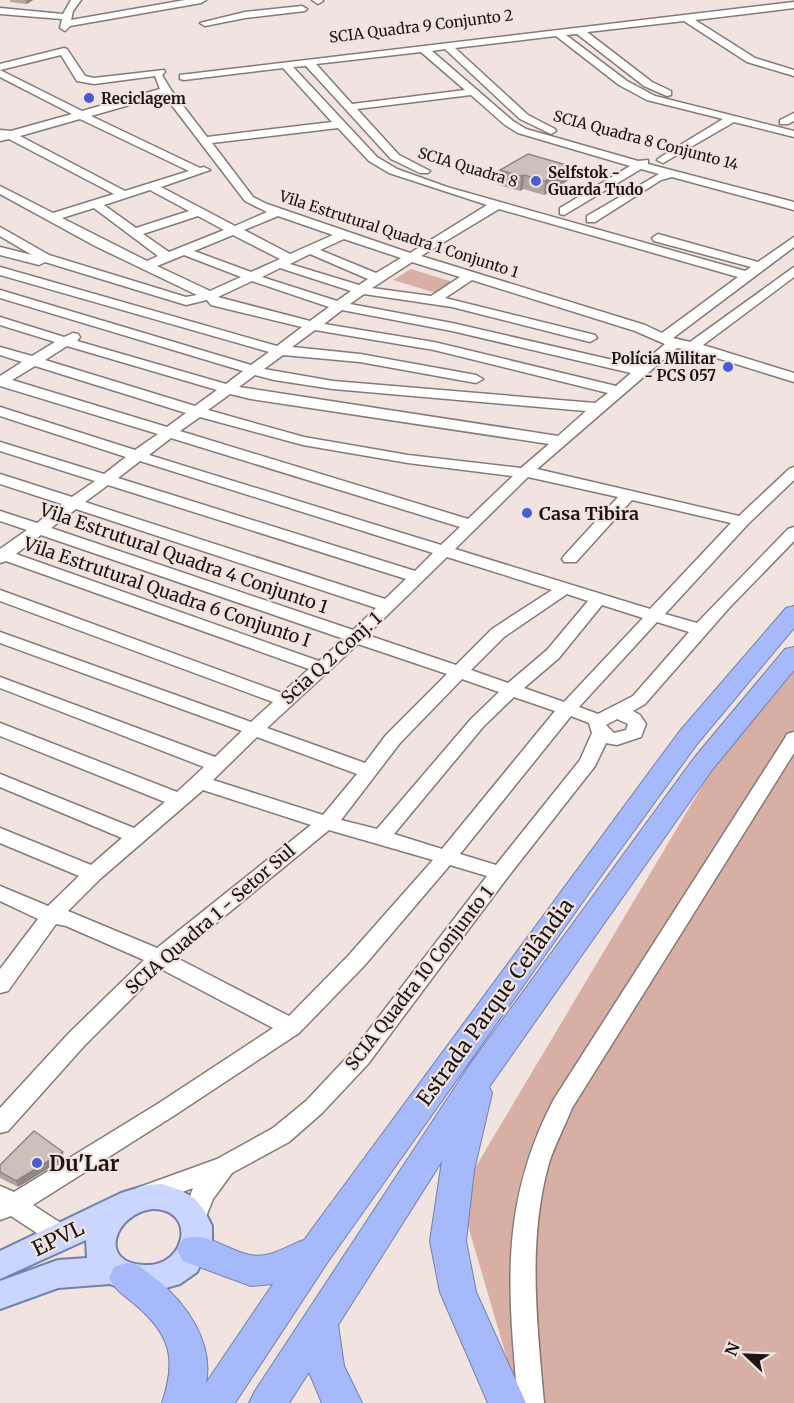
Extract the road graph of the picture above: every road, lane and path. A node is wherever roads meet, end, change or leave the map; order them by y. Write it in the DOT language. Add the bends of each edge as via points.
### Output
graph roads {
  1 [pos="76,0"];
  2 [pos="140,0"];
  3 [pos="256,0"];
  4 [pos="291,0"];
  5 [pos="775,0"];
  6 [pos="204,3"];
  7 [pos="794,5"];
  8 [pos="4,8"];
  9 [pos="134,12"];
  10 [pos="267,13"];
  11 [pos="634,16"];
  12 [pos="702,16"];
  13 [pos="67,17"];
  14 [pos="686,18"];
  15 [pos="609,19"];
  16 [pos="205,23"];
  17 [pos="646,23"];
  18 [pos="618,26"];
  19 [pos="558,33"];
  20 [pos="582,33"];
  21 [pos="622,37"];
  22 [pos="447,46"];
  23 [pos="372,47"];
  24 [pos="424,49"];
  25 [pos="344,50"];
  26 [pos="64,51"];
  27 [pos="381,54"];
  28 [pos="352,58"];
  29 [pos="309,63"];
  30 [pos="463,63"];
  31 [pos="443,65"];
  32 [pos="286,66"];
  33 [pos="794,66"];
  34 [pos="0,67"];
  35 [pos="0,73"];
  36 [pos="794,73"];
  37 [pos="178,74"];
  38 [pos="162,82"];
  39 [pos="463,82"];
  40 [pos="474,92"];
  41 [pos="678,97"];
  42 [pos="341,98"];
  43 [pos="662,102"];
  44 [pos="350,107"];
  45 [pos="81,116"];
  46 [pos="794,116"];
  47 [pos="731,119"];
  48 [pos="340,124"];
  49 [pos="544,128"];
  50 [pos="791,129"];
  51 [pos="3,134"];
  52 [pos="532,135"];
  53 [pos="379,140"];
  54 [pos="206,141"];
  55 [pos="357,142"];
  56 [pos="601,144"];
  57 [pos="584,150"];
  58 [pos="657,159"];
  59 [pos="639,165"];
  60 [pos="417,168"];
  61 [pos="226,169"];
  62 [pos="198,171"];
  63 [pos="393,171"];
  64 [pos="674,173"];
  65 [pos="727,177"];
  66 [pos="708,183"];
  67 [pos="152,187"];
  68 [pos="4,194"];
  69 [pos="124,195"];
  70 [pos="794,195"];
  71 [pos="96,204"];
  72 [pos="498,204"];
  73 [pos="794,206"];
  74 [pos="564,211"];
  75 [pos="199,212"];
  76 [pos="276,213"];
  77 [pos="52,218"];
  78 [pos="591,219"];
  79 [pos="233,230"];
  80 [pos="0,231"];
  81 [pos="133,233"];
  82 [pos="342,235"];
  83 [pos="657,244"];
  84 [pos="792,245"];
  85 [pos="310,250"];
  86 [pos="0,251"];
  87 [pos="184,251"];
  88 [pos="410,256"];
  89 [pos="167,257"];
  90 [pos="42,260"];
  91 [pos="284,262"];
  92 [pos="146,266"];
  93 [pos="760,266"];
  94 [pos="0,271"];
  95 [pos="794,271"];
  96 [pos="16,275"];
  97 [pos="471,275"];
  98 [pos="748,276"];
  99 [pos="254,277"];
  100 [pos="378,278"];
  101 [pos="0,285"];
  102 [pos="149,290"];
  103 [pos="362,290"];
  104 [pos="0,294"];
  105 [pos="210,297"];
  106 [pos="434,300"];
  107 [pos="339,306"];
  108 [pos="123,307"];
  109 [pos="0,321"];
  110 [pos="96,323"];
  111 [pos="313,326"];
  112 [pos="590,338"];
  113 [pos="669,338"];
  114 [pos="66,341"];
  115 [pos="696,344"];
  116 [pos="278,350"];
  117 [pos="0,351"];
  118 [pos="34,361"];
  119 [pos="252,371"];
  120 [pos="641,371"];
  121 [pos="794,373"];
  122 [pos="794,378"];
  123 [pos="476,379"];
  124 [pos="0,381"];
  125 [pos="227,390"];
  126 [pos="618,391"];
  127 [pos="598,408"];
  128 [pos="0,411"];
  129 [pos="199,412"];
  130 [pos="168,434"];
  131 [pos="561,441"];
  132 [pos="0,446"];
  133 [pos="138,456"];
  134 [pos="526,471"];
  135 [pos="794,472"];
  136 [pos="0,479"];
  137 [pos="106,480"];
  138 [pos="628,495"];
  139 [pos="74,505"];
  140 [pos="0,516"];
  141 [pos="742,521"];
  142 [pos="471,525"];
  143 [pos="40,530"];
  144 [pos="794,532"];
  145 [pos="445,551"];
  146 [pos="1,556"];
  147 [pos="570,559"];
  148 [pos="418,577"];
  149 [pos="564,589"];
  150 [pos="0,595"];
  151 [pos="598,599"];
  152 [pos="388,606"];
  153 [pos="794,613"];
  154 [pos="654,616"];
  155 [pos="700,630"];
  156 [pos="0,637"];
  157 [pos="356,638"];
  158 [pos="794,654"];
  159 [pos="322,668"];
  160 [pos="460,672"];
  161 [pos="0,681"];
  162 [pos="512,690"];
  163 [pos="285,700"];
  164 [pos="639,700"];
  165 [pos="567,710"];
  166 [pos="635,720"];
  167 [pos="605,722"];
  168 [pos="0,729"];
  169 [pos="253,730"];
  170 [pos="794,738"];
  171 [pos="623,739"];
  172 [pos="588,762"];
  173 [pos="217,765"];
  174 [pos="368,771"];
  175 [pos="0,780"];
  176 [pos="200,782"];
  177 [pos="179,800"];
  178 [pos="324,822"];
  179 [pos="0,835"];
  180 [pos="137,837"];
  181 [pos="381,837"];
  182 [pos="447,856"];
  183 [pos="500,873"];
  184 [pos="93,874"];
  185 [pos="0,893"];
  186 [pos="51,915"];
  187 [pos="159,958"];
  188 [pos="4,972"];
  189 [pos="291,1027"];
  190 [pos="482,1072"];
  191 [pos="0,1124"];
  192 [pos="225,1166"];
  193 [pos="5,1203"];
  194 [pos="125,1205"];
  195 [pos="194,1233"];
  196 [pos="61,1236"];
  197 [pos="317,1249"];
  198 [pos="0,1266"];
  199 [pos="119,1274"];
  200 [pos="0,1295"];
  201 [pos="320,1325"];
  202 [pos="181,1403"];
  203 [pos="214,1403"];
  204 [pos="268,1403"];
  205 [pos="343,1403"];
  206 [pos="507,1403"];
  207 [pos="531,1403"];
  1 -- 13 [label="street"];
  2 -- 9 [label="street"];
  3 -- 10 [label="street"];
  4 -- 10 [label="street" via="302,9"];
  5 -- 11 [label="street, SCIA Quadra 9 Conjunto 2"];
  6 -- 9 [label="street"];
  7 -- 12 [label="street"];
  8 -- 13 [label="street"];
  9 -- 13 [label="street"];
  10 -- 16 [label="street"];
  11 -- 15 [label="street, SCIA Quadra 9 Conjunto 2"];
  11 -- 17 [label="street" via="632,20"];
  12 -- 14 [label="street"];
  12 -- 33 [label="street" via="758,53"];
  13 -- 26 [label="street"];
  14 -- 17 [label="street"];
  14 -- 36 [label="street" via="751,60"];
  15 -- 18 [label="street" via="622,22"];
  15 -- 23 [label="street, SCIA Quadra 9 Conjunto 2"];
  17 -- 18 [label="street"];
  18 -- 20 [label="street"];
  19 -- 20 [label="street"];
  19 -- 22 [label="street"];
  19 -- 43 [label="street" via="623,83"];
  20 -- 21 [label="street"];
  20 -- 41 [label="street" via="648,84"];
  22 -- 24 [label="street"];
  22 -- 30 [label="street, SCIA Quadra 8 Conjunto 14"];
  23 -- 25 [label="street, SCIA Quadra 9 Conjunto 2"];
  23 -- 27 [label="street" via="372,52"];
  24 -- 27 [label="street"];
  24 -- 31 [label="street"];
  25 -- 28 [label="street" via="356,54"];
  25 -- 37 [label="street, SCIA Quadra 9 Conjunto 2"];
  26 -- 34 [label="street"];
  26 -- 38 [label="street" via="81,79"];
  27 -- 28 [label="street"];
  28 -- 29 [label="street"];
  29 -- 32 [label="street"];
  29 -- 42 [label="street, SCIA Quadra 8"];
  30 -- 31 [label="street"];
  30 -- 49 [label="street, SCIA Quadra 8 Conjunto 14" via="524,117"];
  31 -- 39 [label="street"];
  32 -- 37 [label="street"];
  32 -- 48 [label="street"];
  35 -- 45 [label="street"];
  37 -- 38 [label="street"];
  38 -- 45 [label="street"];
  38 -- 54 [label="street, Vila Estrutural Quadra 1 Conjunto 1"];
  39 -- 40 [label="street"];
  39 -- 42 [label="street"];
  40 -- 44 [label="street"];
  40 -- 52 [label="street" via="509,123"];
  41 -- 43 [label="street"];
  41 -- 50 [label="street"];
  42 -- 44 [label="street, SCIA Quadra 8"];
  43 -- 47 [label="street"];
  44 -- 53 [label="street, SCIA Quadra 8"];
  45 -- 51 [label="street"];
  45 -- 62 [label="street"];
  46 -- 50 [label="street"];
  47 -- 50 [label="street"];
  47 -- 58 [label="street"];
  48 -- 54 [label="street"];
  48 -- 55 [label="street"];
  49 -- 52 [label="street"];
  49 -- 56 [label="street, SCIA Quadra 8 Conjunto 14"];
  51 -- 69 [label="street"];
  52 -- 57 [label="street"];
  53 -- 55 [label="street"];
  53 -- 60 [label="street, SCIA Quadra 8" via="395,157"];
  54 -- 61 [label="street, Vila Estrutural Quadra 1 Conjunto 1"];
  55 -- 63 [label="street" via="373,159"];
  56 -- 57 [label="street"];
  56 -- 58 [label="street, SCIA Quadra 8 Conjunto 14"];
  57 -- 59 [label="street"];
  58 -- 59 [label="street"];
  58 -- 65 [label="street, SCIA Quadra 8 Conjunto 14"];
  59 -- 64 [label="street"];
  59 -- 74 [label="street"];
  60 -- 63 [label="street"];
  60 -- 74 [label="street, SCIA Quadra 8"];
  61 -- 62 [label="street"];
  61 -- 76 [label="street, Vila Estrutural Quadra 1 Conjunto 1" via="249,199"];
  62 -- 67 [label="street"];
  63 -- 72 [label="street"];
  64 -- 66 [label="street"];
  64 -- 78 [label="street" via="657,177"];
  65 -- 66 [label="street" via="722,182"];
  65 -- 70 [label="street, SCIA Quadra 8 Conjunto 14"];
  66 -- 73 [label="street"];
  67 -- 69 [label="street"];
  67 -- 75 [label="street"];
  68 -- 77 [label="street"];
  69 -- 71 [label="street"];
  71 -- 77 [label="street"];
  71 -- 81 [label="street"];
  72 -- 83 [label="street"];
  72 -- 88 [label="street"];
  74 -- 78 [label="street, SCIA Quadra 8"];
  75 -- 79 [label="street"];
  75 -- 81 [label="street"];
  76 -- 79 [label="street"];
  76 -- 82 [label="street, Vila Estrutural Quadra 1 Conjunto 1"];
  77 -- 92 [label="street"];
  78 -- 83 [label="street, SCIA Quadra 8"];
  79 -- 87 [label="street"];
  79 -- 91 [label="street"];
  80 -- 90 [label="street"];
  81 -- 89 [label="street"];
  82 -- 85 [label="street"];
  82 -- 88 [label="street, Vila Estrutural Quadra 1 Conjunto 1"];
  83 -- 93 [label="street, SCIA Quadra 8"];
  83 -- 98 [label="street"];
  84 -- 93 [label="street, Scia Q 2 Conj. 1"];
  85 -- 91 [label="street"];
  85 -- 100 [label="street"];
  86 -- 90 [label="street"];
  87 -- 89 [label="street"];
  87 -- 99 [label="street"];
  88 -- 97 [label="street, Vila Estrutural Quadra 1 Conjunto 1"];
  88 -- 100 [label="street"];
  89 -- 92 [label="street"];
  90 -- 96 [label="street"];
  90 -- 102 [label="street"];
  91 -- 99 [label="street"];
  91 -- 103 [label="street"];
  92 -- 105 [label="street"];
  93 -- 98 [label="street, Scia Q 2 Conj. 1"];
  94 -- 96 [label="street"];
  95 -- 115 [label="street"];
  96 -- 101 [label="street"];
  96 -- 108 [label="street"];
  97 -- 106 [label="street"];
  97 -- 113 [label="street, Vila Estrutural Quadra 1 Conjunto 1"];
  98 -- 113 [label="street, Scia Q 2 Conj. 1"];
  99 -- 105 [label="street"];
  99 -- 107 [label="street"];
  100 -- 103 [label="street"];
  102 -- 105 [label="street" via="186,301"];
  102 -- 108 [label="street"];
  103 -- 106 [label="street"];
  103 -- 107 [label="street"];
  104 -- 110 [label="street"];
  105 -- 111 [label="street" via="216,302"];
  106 -- 112 [label="street"];
  107 -- 111 [label="street"];
  107 -- 120 [label="street" via="452,327"];
  108 -- 110 [label="street"];
  108 -- 116 [label="street"];
  109 -- 114 [label="street"];
  110 -- 114 [label="street"];
  110 -- 119 [label="street"];
  111 -- 116 [label="street"];
  111 -- 126 [label="street" via="434,346"];
  113 -- 115 [label="street, Vila Estrutural Quadra 1 Conjunto 1"];
  113 -- 120 [label="street, Scia Q 2 Conj. 1"];
  114 -- 118 [label="street"];
  114 -- 125 [label="street"];
  115 -- 121 [label="street"];
  115 -- 122 [label="street"];
  116 -- 119 [label="street"];
  116 -- 123 [label="street" via="360,358"];
  117 -- 118 [label="street"];
  118 -- 124 [label="street"];
  118 -- 129 [label="street"];
  119 -- 125 [label="street"];
  119 -- 127 [label="street" via="333,385"];
  120 -- 126 [label="street, Scia Q 2 Conj. 1"];
  124 -- 130 [label="street"];
  125 -- 129 [label="street"];
  125 -- 131 [label="street"];
  126 -- 127 [label="street, Scia Q 2 Conj. 1"];
  127 -- 131 [label="street, Scia Q 2 Conj. 1"];
  128 -- 133 [label="street"];
  129 -- 130 [label="street"];
  129 -- 134 [label="street" via="346,450"];
  130 -- 133 [label="street"];
  130 -- 142 [label="street"];
  131 -- 134 [label="street, Scia Q 2 Conj. 1"];
  132 -- 137 [label="street"];
  133 -- 137 [label="street"];
  133 -- 145 [label="street"];
  134 -- 138 [label="street"];
  134 -- 142 [label="street, Scia Q 2 Conj. 1"];
  135 -- 141 [label="street"];
  136 -- 139 [label="street"];
  137 -- 139 [label="street"];
  137 -- 148 [label="street"];
  138 -- 141 [label="street"];
  138 -- 147 [label="street"];
  139 -- 143 [label="street"];
  139 -- 152 [label="street"];
  140 -- 143 [label="street, Vila Estrutural Quadra 4 Conjunto 1"];
  141 -- 154 [label="street"];
  142 -- 145 [label="street, Scia Q 2 Conj. 1"];
  143 -- 146 [label="street"];
  143 -- 157 [label="street, Vila Estrutural Quadra 4 Conjunto 1"];
  144 -- 155 [label="street"];
  145 -- 148 [label="street, Scia Q 2 Conj. 1"];
  145 -- 149 [label="street"];
  146 -- 159 [label="street, Vila Estrutural Quadra 6 Conjunto I"];
  148 -- 152 [label="street, Scia Q 2 Conj. 1"];
  149 -- 151 [label="street"];
  149 -- 160 [label="street, SCIA Quadra 1 - Setor Sul" via="498,633"];
  150 -- 163 [label="street"];
  151 -- 154 [label="street"];
  151 -- 162 [label="street" via="553,654"];
  152 -- 157 [label="street, Scia Q 2 Conj. 1"];
  153 -- 197 [label="highway, Estrada Parque Ceilândia" via="688,738"];
  154 -- 155 [label="street"];
  154 -- 165 [label="street"];
  155 -- 164 [label="street"];
  156 -- 169 [label="street"];
  157 -- 159 [label="street, Scia Q 2 Conj. 1"];
  157 -- 160 [label="street, Vila Estrutural Quadra 4 Conjunto 1"];
  158 -- 190 [label="highway, Estrada Parque Ceilândia" via="703,764"];
  159 -- 163 [label="street, Scia Q 2 Conj. 1"];
  160 -- 162 [label="street, Vila Estrutural Quadra 4 Conjunto 1"];
  160 -- 174 [label="street, SCIA Quadra 1 - Setor Sul" via="393,739"];
  161 -- 173 [label="street"];
  162 -- 165 [label="street, Vila Estrutural Quadra 4 Conjunto 1"];
  162 -- 181 [label="street" via="477,723"];
  163 -- 169 [label="street, Scia Q 2 Conj. 1"];
  164 -- 166 [label="street"];
  164 -- 167 [label="street"];
  165 -- 167 [label="street, Vila Estrutural Quadra 4 Conjunto 1"];
  165 -- 182 [label="street"];
  166 -- 167 [label="street" via="626,714"];
  166 -- 171 [label="street" via="634,733"];
  167 -- 171 [label="street" via="609,739"];
  167 -- 172 [label="street, SCIA Quadra 10 Conjunto 1"];
  168 -- 177 [label="street"];
  169 -- 173 [label="street, Scia Q 2 Conj. 1"];
  169 -- 174 [label="street"];
  170 -- 207 [label="street" via="562,1105 538,1160 527,1213 522,1279"];
  171 -- 172 [label="street, SCIA Quadra 10 Conjunto 1"];
  172 -- 183 [label="street, SCIA Quadra 10 Conjunto 1"];
  173 -- 176 [label="street, Scia Q 2 Conj. 1"];
  174 -- 178 [label="street, SCIA Quadra 1 - Setor Sul" via="335,815"];
  175 -- 180 [label="street"];
  176 -- 177 [label="street, Scia Q 2 Conj. 1"];
  176 -- 178 [label="street"];
  177 -- 180 [label="street, Scia Q 2 Conj. 1"];
  178 -- 181 [label="street"];
  178 -- 187 [label="street, SCIA Quadra 1 - Setor Sul"];
  179 -- 184 [label="street"];
  180 -- 184 [label="street, Scia Q 2 Conj. 1"];
  181 -- 182 [label="street"];
  182 -- 183 [label="street"];
  182 -- 189 [label="street" via="356,961"];
  183 -- 192 [label="street, SCIA Quadra 10 Conjunto 1" via="345,1074 281,1134"];
  184 -- 186 [label="street, Scia Q 2 Conj. 1"];
  185 -- 186 [label="street"];
  186 -- 187 [label="street" via="70,919"];
  186 -- 188 [label="street, Scia Q 2 Conj. 1"];
  187 -- 189 [label="street"];
  187 -- 191 [label="street, SCIA Quadra 1 - Setor Sul" via="77,1039"];
  189 -- 193 [label="street" via="167,1109"];
  190 -- 201 [label="highway, Estrada Parque Ceilândia"];
  190 -- 206 [label="highway" via="457,1170 448,1241 458,1292"];
  192 -- 194 [label="street, SCIA Quadra 10 Conjunto 1"];
  192 -- 195 [label="street, SCIA Quadra 10 Conjunto 1" via="202,1194"];
  193 -- 196 [label="street"];
  194 -- 195 [label="main road" via="162,1197 186,1208"];
  194 -- 196 [label="main road, EPVL"];
  194 -- 199 [label="main road" via="104,1224 99,1240 102,1256"];
  195 -- 197 [label="highway" via="251,1271 282,1268"];
  195 -- 199 [label="main road" via="184,1265 167,1276 147,1281"];
  196 -- 198 [label="main road, EPVL"];
  197 -- 203 [label="highway, Estrada Parque Ceilândia"];
  199 -- 200 [label="main road, EPVL" via="58,1274"];
  199 -- 202 [label="highway" via="167,1310 185,1345 189,1372"];
  201 -- 204 [label="highway, Estrada Parque Ceilândia"];
  201 -- 205 [label="highway" via="321,1353 331,1384"];
}
